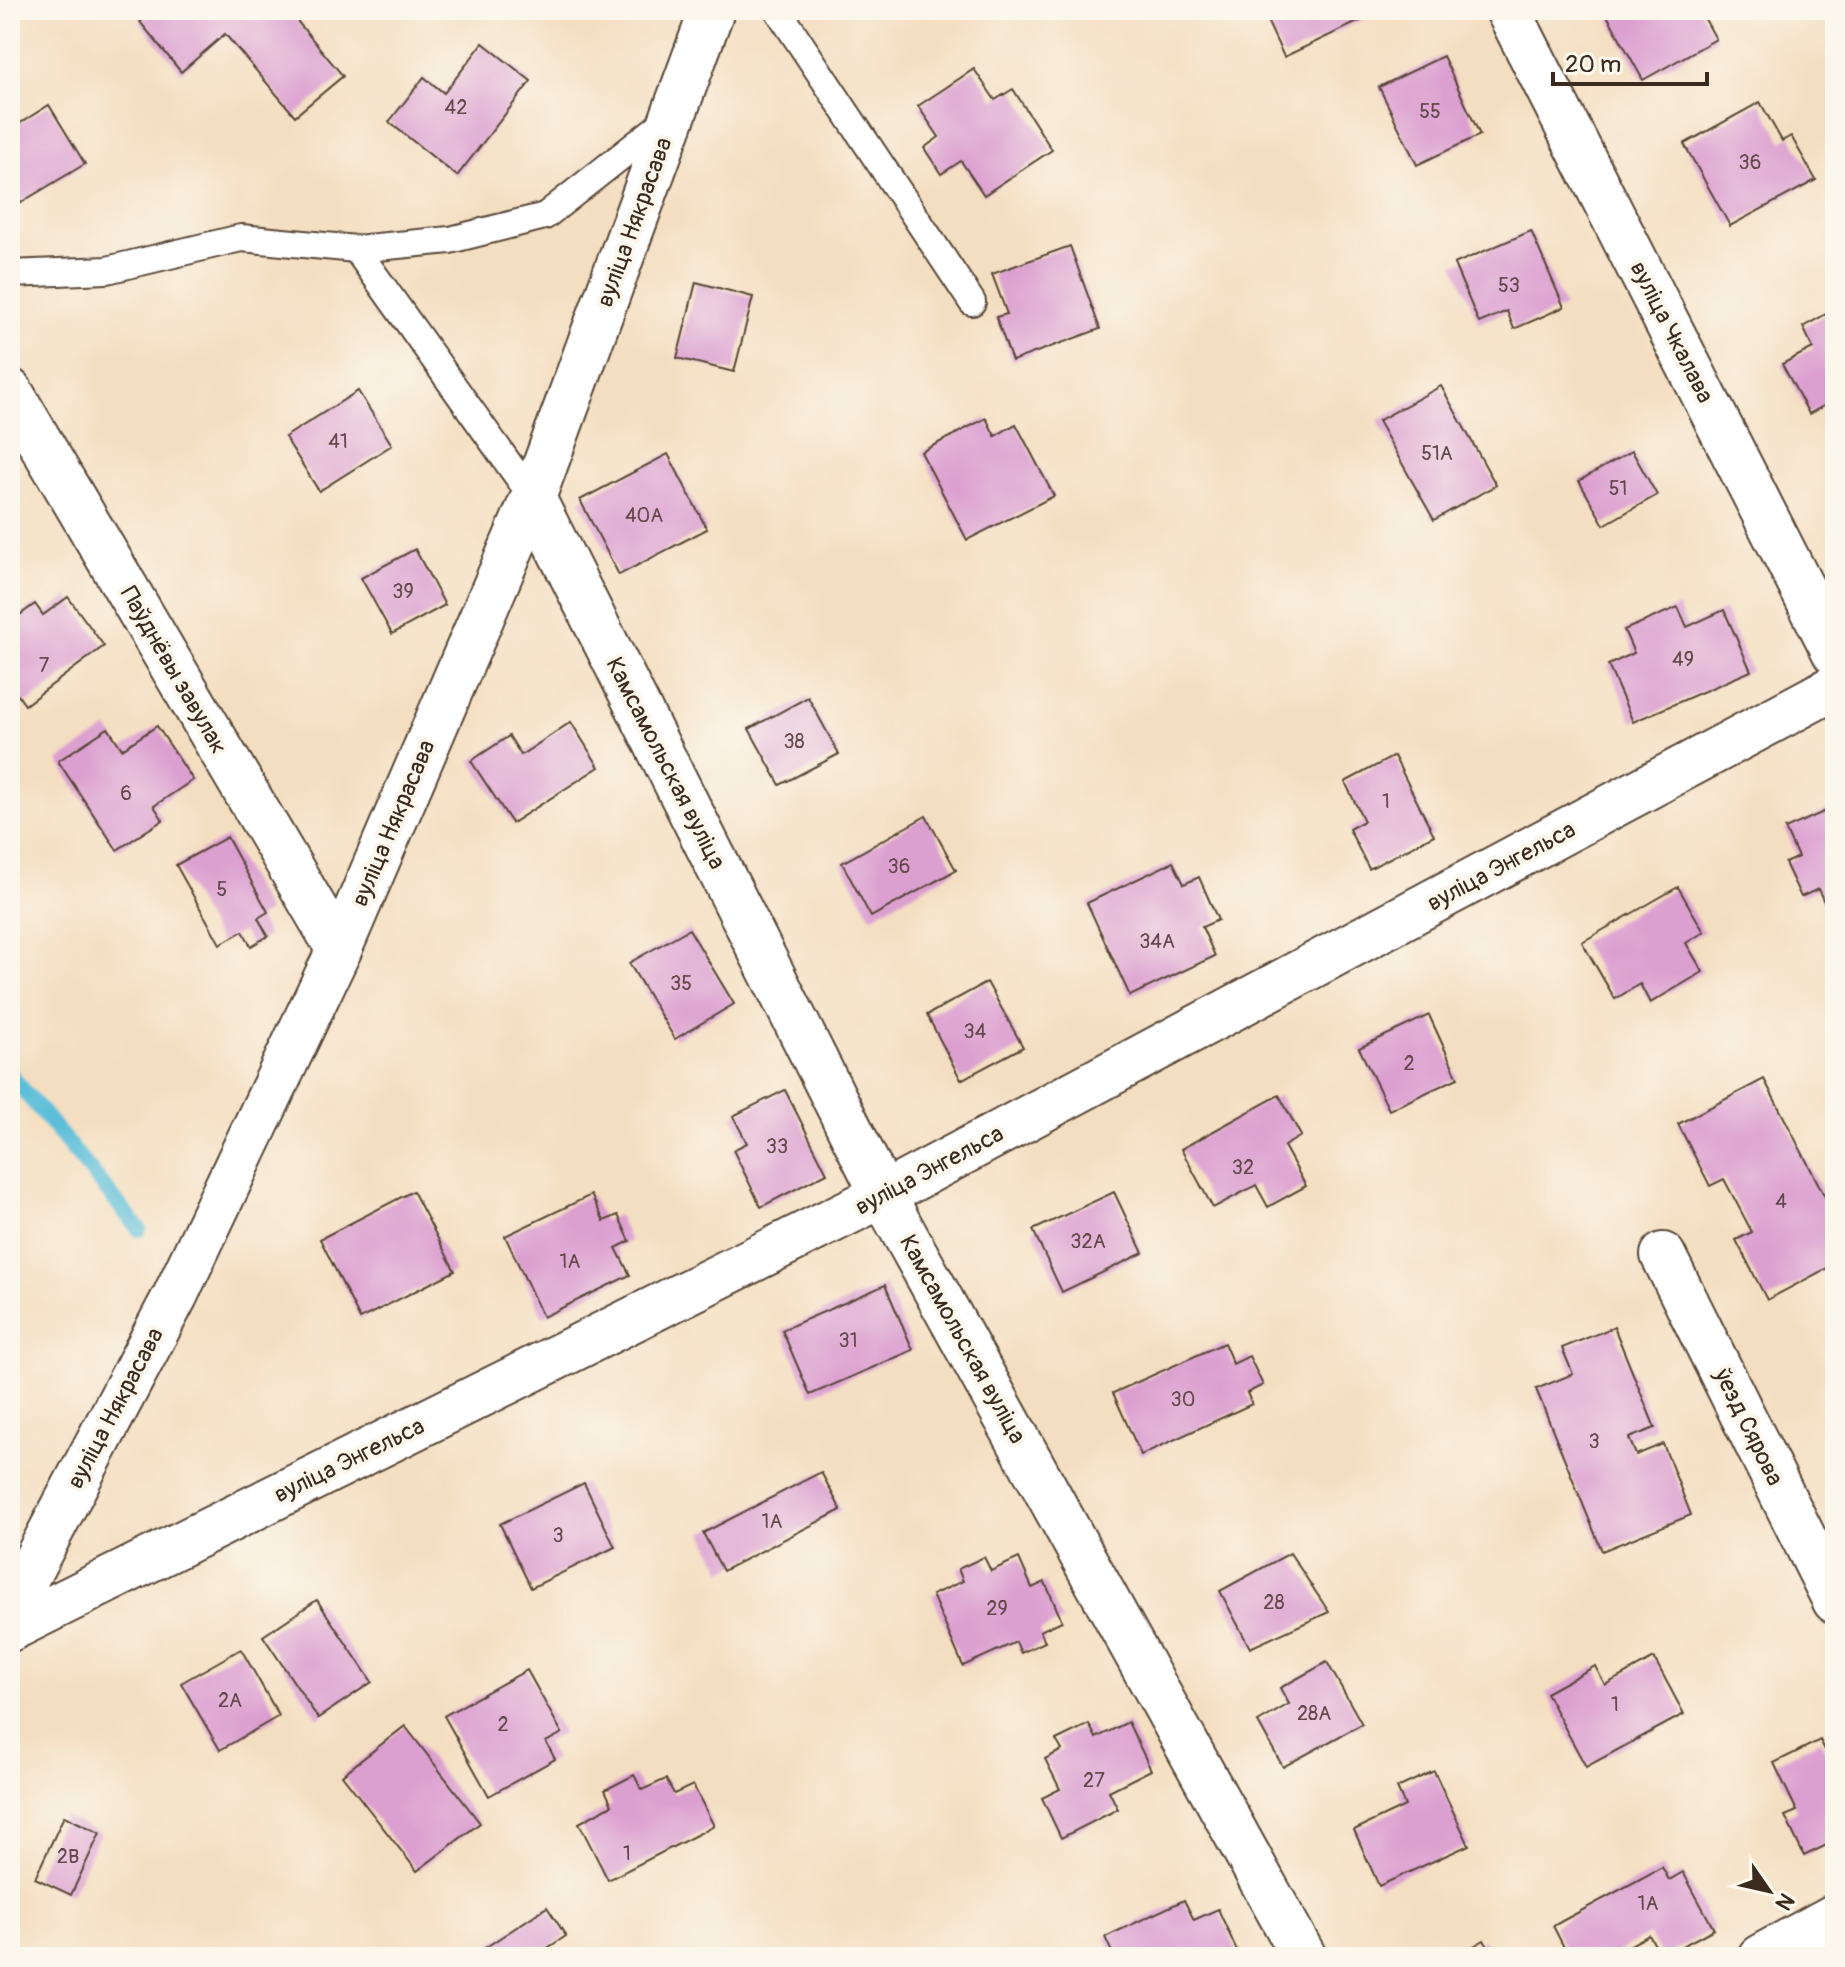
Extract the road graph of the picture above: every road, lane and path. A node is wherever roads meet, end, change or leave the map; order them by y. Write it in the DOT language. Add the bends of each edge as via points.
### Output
graph roads {
  1 [pos="712,10"];
  2 [pos="778,10"];
  3 [pos="1508,10"];
  4 [pos="673,115"];
  5 [pos="356,249"];
  6 [pos="10,274"];
  7 [pos="972,302"];
  8 [pos="10,391"];
  9 [pos="533,498"];
  10 [pos="1835,653"];
  11 [pos="1835,687"];
  12 [pos="339,950"];
  13 [pos="883,1195"];
  14 [pos="1663,1255"];
  15 [pos="1835,1601"];
  16 [pos="10,1609"];
  17 [pos="10,1629"];
  18 [pos="1835,1916"];
  19 [pos="1304,1957"];
  20 [pos="1760,1957"];
  1 -- 4 [label="street, вуліца Някрасава"];
  2 -- 7 [label="lane"];
  3 -- 10 [label="street, вуліца Чкалава"];
  4 -- 5 [label="lane" via="545,216 450,240"];
  4 -- 9 [label="street, вуліца Някрасава"];
  5 -- 6 [label="lane" via="241,238 107,270"];
  5 -- 9 [label="lane"];
  8 -- 12 [label="street, Паўднёвы завулак"];
  9 -- 12 [label="street, вуліца Някрасава"];
  9 -- 13 [label="street, Камсамольская вуліца"];
  11 -- 13 [label="street, вуліца Энгельса"];
  12 -- 16 [label="street, вуліца Някрасава" via="175,1296"];
  13 -- 17 [label="street, вуліца Энгельса"];
  13 -- 19 [label="street, Камсамольская вуліца"];
  14 -- 15 [label="street, ўезд Сярова"];
  18 -- 20 [label="street"];
}
